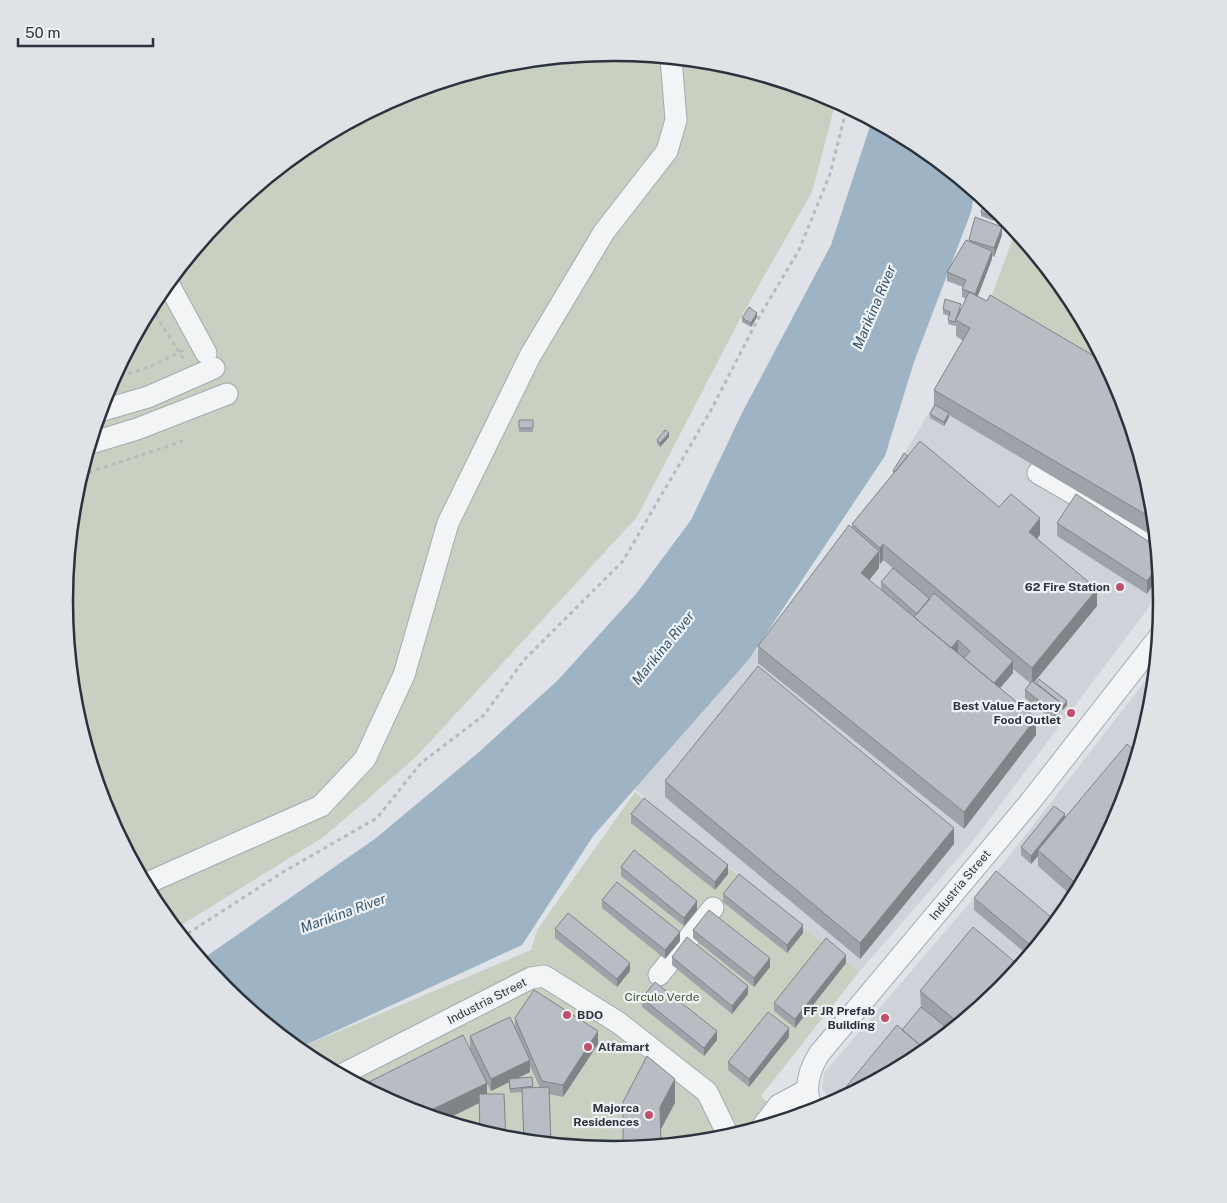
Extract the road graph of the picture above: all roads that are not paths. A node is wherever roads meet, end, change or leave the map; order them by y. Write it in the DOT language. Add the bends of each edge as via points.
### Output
graph roads {
  1 [pos="672,65"];
  2 [pos="172,290"];
  3 [pos="227,394"];
  4 [pos="109,408"];
  5 [pos="98,441"];
  6 [pos="1038,472"];
  7 [pos="1150,538"];
  8 [pos="1152,646"];
  9 [pos="151,881"];
  10 [pos="714,908"];
  11 [pos="659,975"];
  12 [pos="348,1072"];
  13 [pos="807,1090"];
  14 [pos="811,1104"];
  15 [pos="768,1118"];
  16 [pos="726,1129"];
  1 -- 9 [label="street" via="676,120 667,151 604,232 525,365 448,523 404,675 365,759 321,806"];
  2 -- 4 [label="street" via="206,354 194,377 148,397"];
  3 -- 5 [label="street"];
  6 -- 7 [label="street"];
  8 -- 13 [label="street, Industria Street" via="1030,802 819,1054 810,1070"];
  10 -- 11 [label="street"];
  12 -- 16 [label="street, Industria Street" via="531,978 544,976 619,1023 707,1092"];
  13 -- 14 [label="street"];
  13 -- 15 [label="street" via="779,1105"];
}
